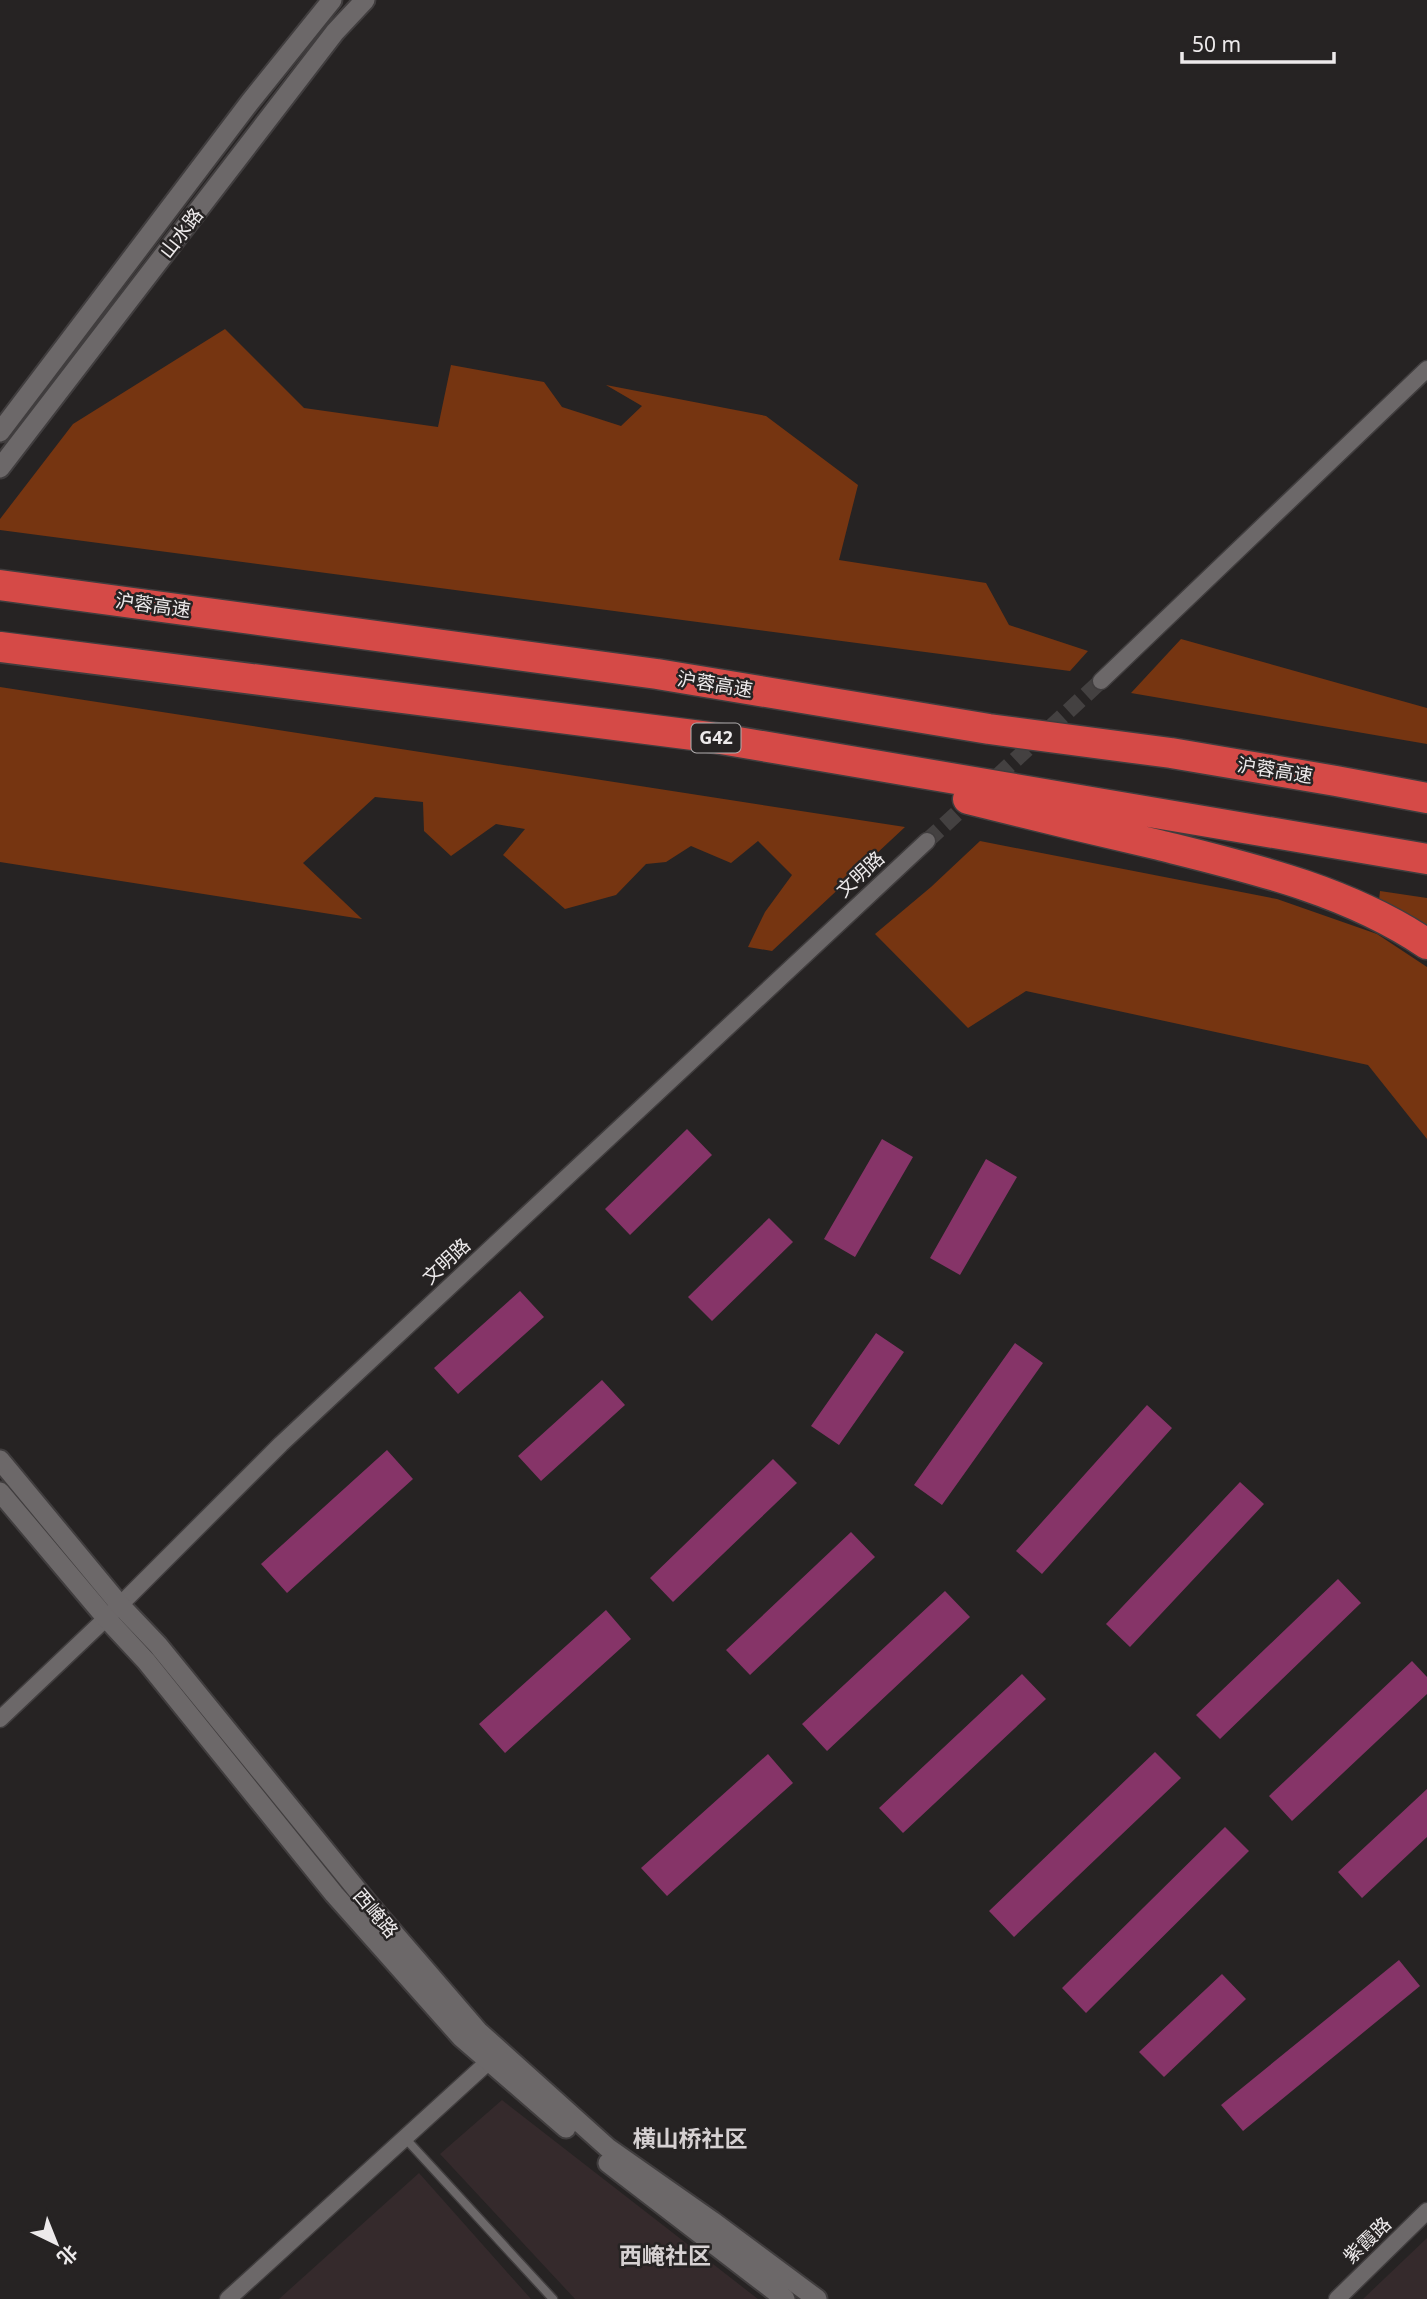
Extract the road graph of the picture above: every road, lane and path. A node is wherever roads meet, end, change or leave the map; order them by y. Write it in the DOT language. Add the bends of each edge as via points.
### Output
graph roads {
  1 [pos="332,0"];
  2 [pos="365,0"];
  3 [pos="1427,369"];
  4 [pos="0,432"];
  5 [pos="0,468"];
  6 [pos="0,585"];
  7 [pos="0,647"];
  8 [pos="1101,681"];
  9 [pos="709,737"];
  10 [pos="1336,780"];
  11 [pos="1427,786"];
  12 [pos="1427,798"];
  13 [pos="927,841"];
  14 [pos="1427,859"];
  15 [pos="1427,944"];
  16 [pos="0,1460"];
  17 [pos="0,1492"];
  18 [pos="113,1611"];
  19 [pos="0,1719"];
  20 [pos="495,2056"];
  21 [pos="405,2138"];
  22 [pos="1427,2211"];
  23 [pos="228,2299"];
  24 [pos="553,2299"];
  25 [pos="785,2299"];
  26 [pos="817,2299"];
  27 [pos="1337,2299"];
  1 -- 4 [label="street, 山水路"];
  2 -- 5 [label="street, 山水路" via="335,32"];
  3 -- 8 [label="street"];
  6 -- 10 [label="highway, 沪蓉高速" via="657,674"];
  7 -- 9 [label="highway, G42"];
  9 -- 14 [label="highway, G42"];
  9 -- 15 [label="highway" via="1239,864 1314,888"];
  10 -- 11 [label="highway"];
  10 -- 12 [label="highway, 沪蓉高速"];
  13 -- 18 [label="street, 文明路" via="281,1444"];
  16 -- 18 [label="street, 西崦路"];
  17 -- 18 [label="street, 西崦路"];
  18 -- 19 [label="street, 文明路"];
  18 -- 20 [label="street, 西崦路" via="146,1661 334,1894 461,2037"];
  20 -- 21 [label="street"];
  20 -- 25 [label="street, 西崦路" via="597,2155"];
  20 -- 26 [label="street, 西崦路" via="608,2148"];
  21 -- 23 [label="street"];
  21 -- 24 [label="lane"];
  22 -- 27 [label="street, 紫霞路"];
}
